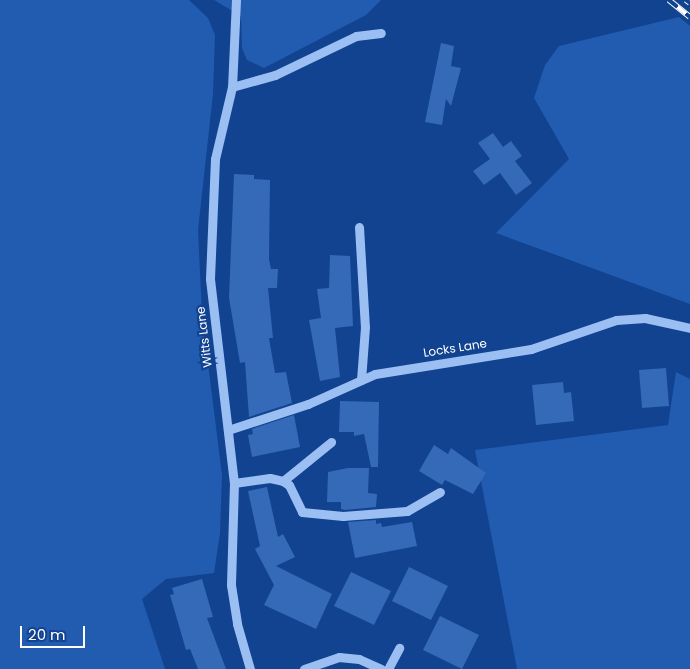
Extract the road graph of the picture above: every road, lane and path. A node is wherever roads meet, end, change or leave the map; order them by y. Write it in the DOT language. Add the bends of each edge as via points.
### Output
graph roads {
  1 [pos="236,0"];
  2 [pos="381,33"];
  3 [pos="232,87"];
  4 [pos="359,227"];
  5 [pos="690,328"];
  6 [pos="361,380"];
  7 [pos="228,430"];
  8 [pos="331,442"];
  9 [pos="283,481"];
  10 [pos="234,483"];
  11 [pos="440,492"];
  12 [pos="399,648"];
  13 [pos="250,669"];
  14 [pos="304,669"];
  15 [pos="381,669"];
  16 [pos="388,669"];
  1 -- 3 [label="street, Witts Lane"];
  2 -- 3 [label="street" via="356,36 275,74"];
  3 -- 7 [label="street, Witts Lane" via="215,158 210,253 212,308"];
  4 -- 6 [label="street" via="365,327"];
  5 -- 6 [label="street, Locks Lane" via="630,317 531,349 395,370"];
  6 -- 7 [label="street, Locks Lane" via="308,404"];
  7 -- 10 [label="street, Witts Lane"];
  8 -- 9 [label="street"];
  9 -- 10 [label="street" via="270,478"];
  9 -- 11 [label="street" via="289,485 299,509 307,514 343,516 407,511"];
  10 -- 13 [label="street, Witts Lane" via="231,585 237,624"];
  12 -- 16 [label="street"];
  14 -- 15 [label="street" via="339,656 359,659"];
}
